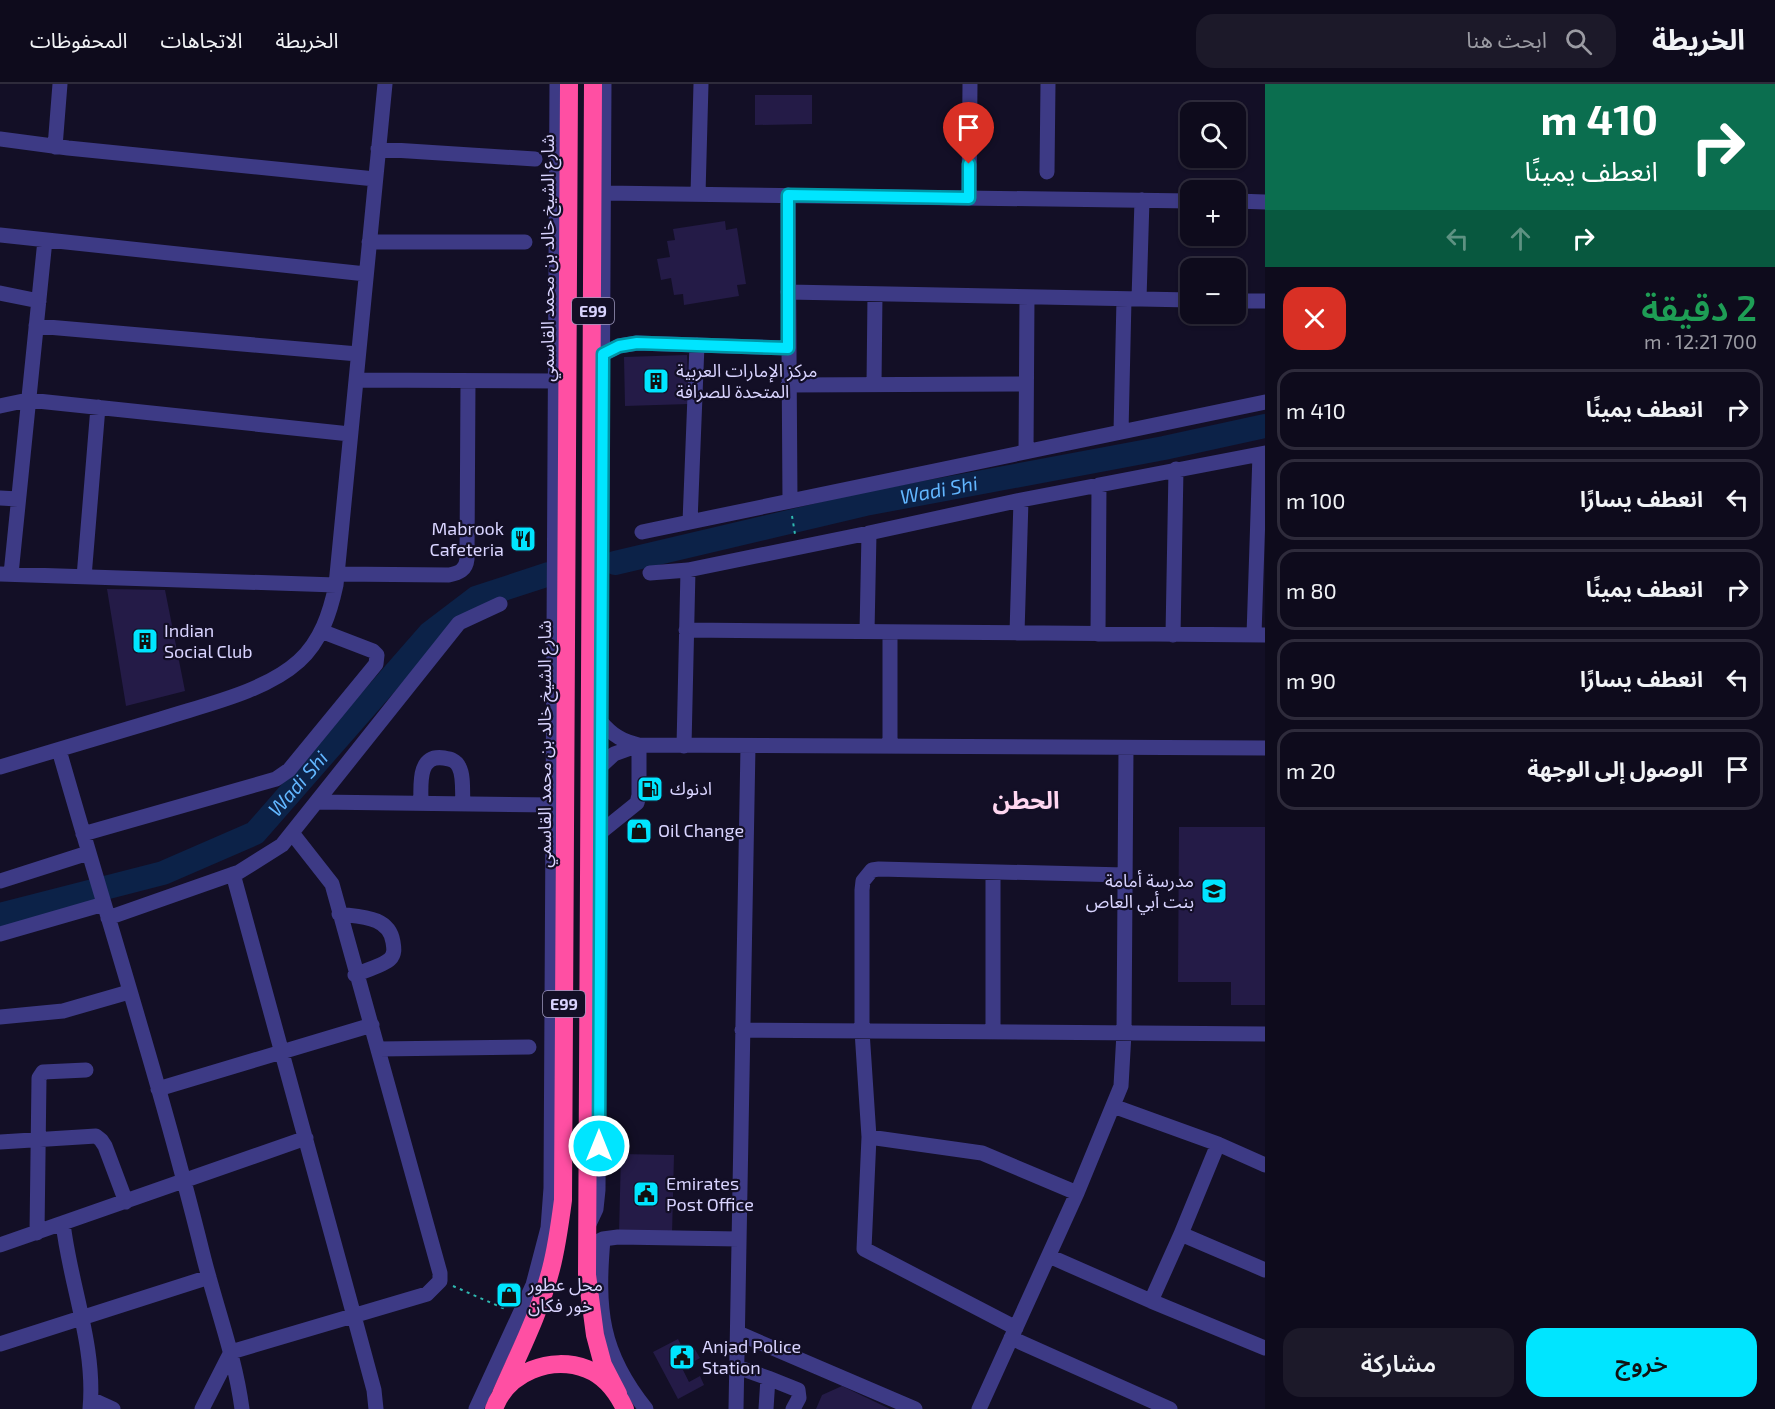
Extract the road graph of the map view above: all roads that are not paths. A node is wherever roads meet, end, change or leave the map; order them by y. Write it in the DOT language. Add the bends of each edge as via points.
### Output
graph roads {
  1 [pos="60,84"];
  2 [pos="385,84"];
  3 [pos="557,84"];
  4 [pos="569,84"];
  5 [pos="584,84"];
  6 [pos="593,84"];
  7 [pos="604,84"];
  8 [pos="700,84"];
  9 [pos="970,84"];
  10 [pos="1048,84"];
  11 [pos="563,127"];
  12 [pos="0,139"];
  13 [pos="55,147"];
  14 [pos="378,149"];
  15 [pos="597,157"];
  16 [pos="535,159"];
  17 [pos="1047,172"];
  18 [pos="375,179"];
  19 [pos="604,193"];
  20 [pos="698,194"];
  21 [pos="788,195"];
  22 [pos="969,198"];
  23 [pos="1142,200"];
  24 [pos="1180,201"];
  25 [pos="1246,201"];
  26 [pos="1265,202"];
  27 [pos="0,235"];
  28 [pos="45,240"];
  29 [pos="369,242"];
  30 [pos="525,242"];
  31 [pos="366,274"];
  32 [pos="0,292"];
  33 [pos="788,292"];
  34 [pos="875,294"];
  35 [pos="1028,297"];
  36 [pos="1132,299"];
  37 [pos="1180,300"];
  38 [pos="1246,300"];
  39 [pos="39,301"];
  40 [pos="1265,301"];
  41 [pos="36,326"];
  42 [pos="697,345"];
  43 [pos="788,348"];
  44 [pos="358,354"];
  45 [pos="603,354"];
  46 [pos="356,380"];
  47 [pos="468,381"];
  48 [pos="556,381"];
  49 [pos="1026,384"];
  50 [pos="788,385"];
  51 [pos="874,385"];
  52 [pos="28,400"];
  53 [pos="1265,402"];
  54 [pos="0,406"];
  55 [pos="98,407"];
  56 [pos="1121,432"];
  57 [pos="350,434"];
  58 [pos="1026,452"];
  59 [pos="1262,453"];
  60 [pos="1176,469"];
  61 [pos="1099,485"];
  62 [pos="0,498"];
  63 [pos="18,500"];
  64 [pos="1021,500"];
  65 [pos="791,505"];
  66 [pos="690,522"];
  67 [pos="642,532"];
  68 [pos="869,533"];
  69 [pos="688,570"];
  70 [pos="650,573"];
  71 [pos="5,574"];
  72 [pos="84,577"];
  73 [pos="336,579"];
  74 [pos="500,604"];
  75 [pos="686,630"];
  76 [pos="321,631"];
  77 [pos="867,632"];
  78 [pos="890,632"];
  79 [pos="596,633"];
  80 [pos="1017,633"];
  81 [pos="1098,634"];
  82 [pos="1173,635"];
  83 [pos="1260,635"];
  84 [pos="602,722"];
  85 [pos="560,731"];
  86 [pos="639,745"];
  87 [pos="684,746"];
  88 [pos="748,746"];
  89 [pos="890,746"];
  90 [pos="1126,748"];
  91 [pos="1265,748"];
  92 [pos="59,750"];
  93 [pos="601,766"];
  94 [pos="0,767"];
  95 [pos="318,802"];
  96 [pos="421,803"];
  97 [pos="463,804"];
  98 [pos="554,805"];
  99 [pos="601,832"];
  100 [pos="292,833"];
  101 [pos="83,834"];
  102 [pos="90,859"];
  103 [pos="993,872"];
  104 [pos="233,874"];
  105 [pos="1125,875"];
  106 [pos="0,881"];
  107 [pos="106,911"];
  108 [pos="339,914"];
  109 [pos="0,934"];
  110 [pos="595,944"];
  111 [pos="355,975"];
  112 [pos="129,992"];
  113 [pos="0,1017"];
  114 [pos="372,1025"];
  115 [pos="742,1030"];
  116 [pos="862,1031"];
  117 [pos="993,1032"];
  118 [pos="1124,1033"];
  119 [pos="1265,1034"];
  120 [pos="529,1047"];
  121 [pos="379,1049"];
  122 [pos="282,1052"];
  123 [pos="86,1071"];
  124 [pos="158,1089"];
  125 [pos="1113,1106"];
  126 [pos="558,1115"];
  127 [pos="869,1137"];
  128 [pos="306,1138"];
  129 [pos="37,1139"];
  130 [pos="0,1142"];
  131 [pos="1218,1144"];
  132 [pos="1265,1165"];
  133 [pos="185,1181"];
  134 [pos="1077,1194"];
  135 [pos="126,1202"];
  136 [pos="63,1223"];
  137 [pos="37,1233"];
  138 [pos="1182,1234"];
  139 [pos="603,1239"];
  140 [pos="739,1239"];
  141 [pos="0,1245"];
  142 [pos="587,1248"];
  143 [pos="1049,1256"];
  144 [pos="545,1269"];
  145 [pos="1265,1270"];
  146 [pos="209,1277"];
  147 [pos="1151,1301"];
  148 [pos="81,1316"];
  149 [pos="354,1316"];
  150 [pos="738,1333"];
  151 [pos="1014,1333"];
  152 [pos="0,1344"];
  153 [pos="1265,1348"];
  154 [pos="231,1352"];
  155 [pos="737,1367"];
  156 [pos="768,1378"];
  157 [pos="497,1401"];
  158 [pos="621,1402"];
  159 [pos="91,1404"];
  160 [pos="112,1409"];
  161 [pos="202,1409"];
  162 [pos="242,1409"];
  163 [pos="376,1409"];
  164 [pos="476,1409"];
  165 [pos="646,1409"];
  166 [pos="736,1409"];
  167 [pos="766,1409"];
  168 [pos="793,1409"];
  169 [pos="915,1409"];
  170 [pos="979,1409"];
  171 [pos="1170,1409"];
  1 -- 13 [label="street"];
  2 -- 14 [label="street"];
  3 -- 11 [label="street"];
  4 -- 11 [label="highway, شارع الشيخ خالد بن محمد القاسمي / E99"];
  5 -- 15 [label="highway" via="584,121"];
  6 -- 15 [label="highway, E99"];
  7 -- 15 [label="street"];
  8 -- 20 [label="street"];
  9 -- 22 [label="street"];
  10 -- 17 [label="street"];
  11 -- 48 [label="street"];
  11 -- 85 [label="highway, شارع الشيخ خالد بن محمد القاسمي / E99" via="568,537"];
  12 -- 13 [label="street"];
  13 -- 18 [label="street"];
  14 -- 16 [label="street"];
  14 -- 18 [label="street"];
  15 -- 19 [label="street"];
  15 -- 79 [label="highway, E99" via="591,538 591,604"];
  18 -- 29 [label="street"];
  19 -- 20 [label="street"];
  19 -- 45 [label="street"];
  20 -- 21 [label="street"];
  21 -- 22 [label="street"];
  21 -- 33 [label="street"];
  22 -- 23 [label="street"];
  23 -- 24 [label="street"];
  23 -- 36 [label="street"];
  25 -- 26 [label="street"];
  27 -- 28 [label="street"];
  28 -- 31 [label="street"];
  28 -- 39 [label="street"];
  29 -- 30 [label="street"];
  29 -- 31 [label="street"];
  31 -- 44 [label="street"];
  32 -- 39 [label="street"];
  33 -- 34 [label="street"];
  33 -- 43 [label="street"];
  34 -- 35 [label="street"];
  34 -- 51 [label="street"];
  35 -- 36 [label="street"];
  35 -- 49 [label="street"];
  36 -- 37 [label="street"];
  36 -- 56 [label="street"];
  38 -- 40 [label="street"];
  39 -- 41 [label="street"];
  41 -- 44 [label="street"];
  41 -- 52 [label="street"];
  42 -- 43 [label="street"];
  42 -- 45 [label="street" via="628,343"];
  42 -- 66 [label="street"];
  43 -- 50 [label="street"];
  44 -- 46 [label="street"];
  45 -- 79 [label="street"];
  46 -- 47 [label="street"];
  46 -- 57 [label="street"];
  47 -- 48 [label="street"];
  47 -- 73 [label="street" via="463,570 449,575"];
  48 -- 85 [label="street"];
  49 -- 51 [label="street"];
  49 -- 58 [label="street"];
  50 -- 51 [label="street"];
  50 -- 65 [label="street"];
  52 -- 54 [label="street"];
  52 -- 55 [label="street"];
  52 -- 63 [label="street"];
  53 -- 56 [label="street"];
  55 -- 57 [label="street"];
  55 -- 72 [label="street"];
  56 -- 58 [label="street"];
  57 -- 73 [label="street"];
  58 -- 65 [label="street"];
  59 -- 60 [label="street"];
  59 -- 83 [label="street"];
  60 -- 61 [label="street"];
  60 -- 82 [label="street"];
  61 -- 64 [label="street"];
  61 -- 81 [label="street"];
  62 -- 63 [label="street"];
  63 -- 71 [label="street"];
  64 -- 68 [label="street"];
  64 -- 80 [label="street"];
  65 -- 66 [label="street"];
  66 -- 67 [label="street"];
  68 -- 69 [label="street"];
  68 -- 77 [label="street"];
  69 -- 70 [label="street"];
  69 -- 75 [label="street"];
  71 -- 72 [label="street"];
  72 -- 73 [label="street"];
  73 -- 76 [label="street"];
  74 -- 95 [label="street" via="459,623"];
  75 -- 77 [label="street"];
  75 -- 87 [label="street"];
  76 -- 92 [label="street" via="300,660 252,689"];
  76 -- 101 [label="street" via="373,651 376,664 289,770 276,779"];
  77 -- 78 [label="street"];
  78 -- 80 [label="street"];
  78 -- 89 [label="street"];
  79 -- 84 [label="street"];
  79 -- 110 [label="highway, E99"];
  80 -- 81 [label="street"];
  81 -- 82 [label="street"];
  82 -- 83 [label="street"];
  84 -- 86 [label="street" via="622,740"];
  84 -- 93 [label="street"];
  85 -- 98 [label="street"];
  85 -- 126 [label="highway, شارع الشيخ خالد بن محمد القاسمي / E99"];
  86 -- 87 [label="street"];
  86 -- 93 [label="street" via="614,754"];
  86 -- 99 [label="street" via="637,804"];
  87 -- 88 [label="street"];
  88 -- 89 [label="street"];
  88 -- 115 [label="street"];
  89 -- 90 [label="street"];
  90 -- 91 [label="street"];
  90 -- 105 [label="street"];
  92 -- 94 [label="street"];
  92 -- 101 [label="street"];
  93 -- 99 [label="street"];
  95 -- 96 [label="street"];
  95 -- 100 [label="street"];
  96 -- 97 [label="street"];
  96 -- 97 [label="street" via="421,774 433,758 455,760 460,767"];
  97 -- 98 [label="street"];
  98 -- 126 [label="street"];
  99 -- 110 [label="street"];
  100 -- 104 [label="street" via="282,845"];
  100 -- 108 [label="street" via="332,884"];
  101 -- 102 [label="street"];
  102 -- 106 [label="street"];
  102 -- 107 [label="street"];
  103 -- 105 [label="street"];
  103 -- 116 [label="street" via="879,869 867,874 862,890"];
  103 -- 117 [label="street"];
  104 -- 107 [label="street"];
  104 -- 122 [label="street"];
  105 -- 118 [label="street"];
  107 -- 109 [label="street"];
  107 -- 112 [label="street"];
  108 -- 111 [label="street"];
  108 -- 111 [label="street" via="385,924 392,936 394,950 390,960"];
  110 -- 142 [label="highway, E99"];
  111 -- 114 [label="street"];
  112 -- 113 [label="street" via="79,1008"];
  112 -- 124 [label="street"];
  114 -- 121 [label="street"];
  114 -- 122 [label="street"];
  115 -- 116 [label="street"];
  115 -- 140 [label="street"];
  116 -- 117 [label="street"];
  116 -- 127 [label="street"];
  117 -- 118 [label="street"];
  118 -- 119 [label="street"];
  118 -- 125 [label="street" via="1120,1086"];
  120 -- 121 [label="street"];
  121 -- 149 [label="street" via="440,1281 427,1294"];
  122 -- 124 [label="street"];
  122 -- 128 [label="street"];
  123 -- 129 [label="street" via="40,1075"];
  124 -- 133 [label="street"];
  125 -- 131 [label="street"];
  125 -- 134 [label="street"];
  126 -- 144 [label="highway, شارع الشيخ خالد بن محمد القاسمي / E99" via="563,1200 558,1236"];
  127 -- 134 [label="street" via="982,1153"];
  127 -- 151 [label="street" via="864,1250"];
  128 -- 133 [label="street"];
  128 -- 149 [label="street"];
  129 -- 130 [label="street"];
  129 -- 135 [label="street" via="90,1136 101,1140"];
  129 -- 137 [label="street"];
  131 -- 132 [label="street"];
  131 -- 138 [label="street"];
  133 -- 135 [label="street"];
  133 -- 146 [label="street"];
  134 -- 143 [label="street"];
  135 -- 136 [label="street"];
  136 -- 137 [label="street"];
  136 -- 148 [label="street"];
  137 -- 141 [label="street"];
  138 -- 145 [label="street"];
  138 -- 147 [label="street"];
  139 -- 140 [label="street"];
  139 -- 142 [label="street"];
  139 -- 165 [label="street" via="600,1298 605,1330 618,1366"];
  140 -- 150 [label="street"];
  142 -- 158 [label="highway, E99" via="595,1335 603,1365"];
  143 -- 147 [label="street"];
  143 -- 151 [label="street"];
  144 -- 157 [label="highway, شارع الشيخ خالد بن محمد القاسمي / E99" via="540,1305"];
  144 -- 164 [label="street"];
  146 -- 148 [label="street"];
  146 -- 154 [label="street"];
  147 -- 153 [label="street"];
  148 -- 152 [label="street"];
  148 -- 159 [label="street" via="90,1368"];
  149 -- 154 [label="street"];
  149 -- 163 [label="street"];
  150 -- 155 [label="street"];
  150 -- 169 [label="street"];
  151 -- 170 [label="street"];
  151 -- 171 [label="street"];
  154 -- 161 [label="street"];
  154 -- 162 [label="street"];
  155 -- 156 [label="street"];
  155 -- 166 [label="street"];
  156 -- 167 [label="street"];
  156 -- 168 [label="street" via="798,1390 799,1398"];
  157 -- 158 [label="highway" via="514,1380 531,1369 569,1364 588,1369 605,1380"];
  159 -- 160 [label="street"];
}
